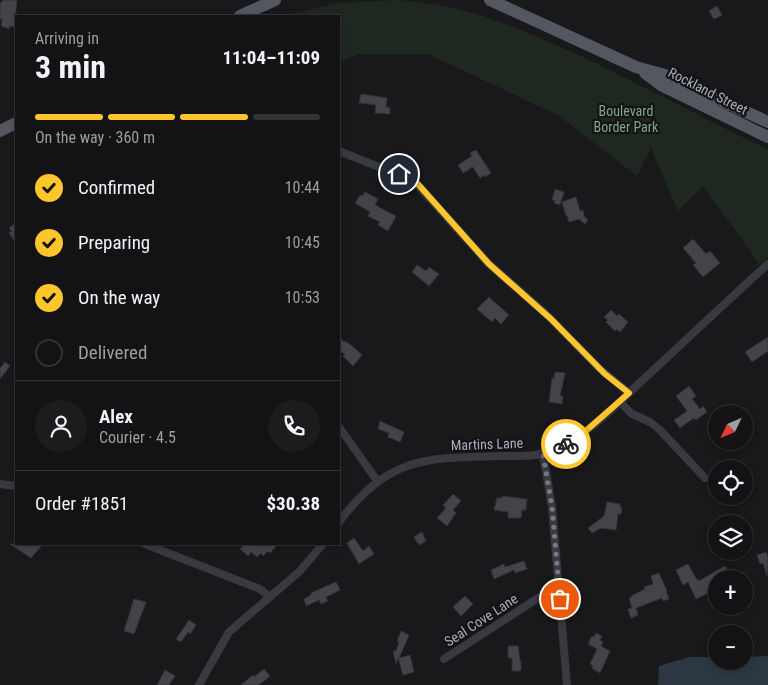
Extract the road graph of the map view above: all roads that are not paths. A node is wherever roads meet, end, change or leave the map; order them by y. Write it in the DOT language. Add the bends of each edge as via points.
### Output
graph roads {
  1 [pos="275,0"];
  2 [pos="490,0"];
  3 [pos="242,15"];
  4 [pos="636,67"];
  5 [pos="768,122"];
  6 [pos="15,124"];
  7 [pos="0,131"];
  8 [pos="768,137"];
  9 [pos="340,150"];
  10 [pos="768,264"];
  11 [pos="629,393"];
  12 [pos="620,402"];
  13 [pos="340,428"];
  14 [pos="543,454"];
  15 [pos="705,478"];
  16 [pos="378,482"];
  17 [pos="0,484"];
  18 [pos="15,486"];
  19 [pos="340,521"];
  20 [pos="148,545"];
  21 [pos="322,545"];
  22 [pos="559,591"];
  23 [pos="270,597"];
  24 [pos="444,659"];
  25 [pos="199,685"];
  26 [pos="567,685"];
  1 -- 3 [label="main road"];
  2 -- 4 [label="main road, Rockland Street"];
  4 -- 5 [label="main road, Rockland Street" via="665,75"];
  4 -- 8 [label="main road, Rockland Street" via="661,84"];
  6 -- 7 [label="main road"];
  9 -- 11 [label="street" via="414,181 489,264"];
  10 -- 11 [label="street, Martins Lane"];
  11 -- 12 [label="street, Martins Lane"];
  12 -- 14 [label="street, Martins Lane" via="573,440"];
  12 -- 15 [label="street" via="632,414 660,430"];
  13 -- 16 [label="street"];
  14 -- 16 [label="street, Martins Lane" via="432,459 403,467"];
  14 -- 22 [label="street" via="552,507"];
  16 -- 19 [label="street, Martins Lane"];
  17 -- 18 [label="street"];
  20 -- 23 [label="street" via="260,589"];
  21 -- 23 [label="street" via="299,572"];
  22 -- 24 [label="street, Seal Cove Lane" via="538,598"];
  22 -- 26 [label="street"];
  23 -- 25 [label="street" via="227,635"];
}
